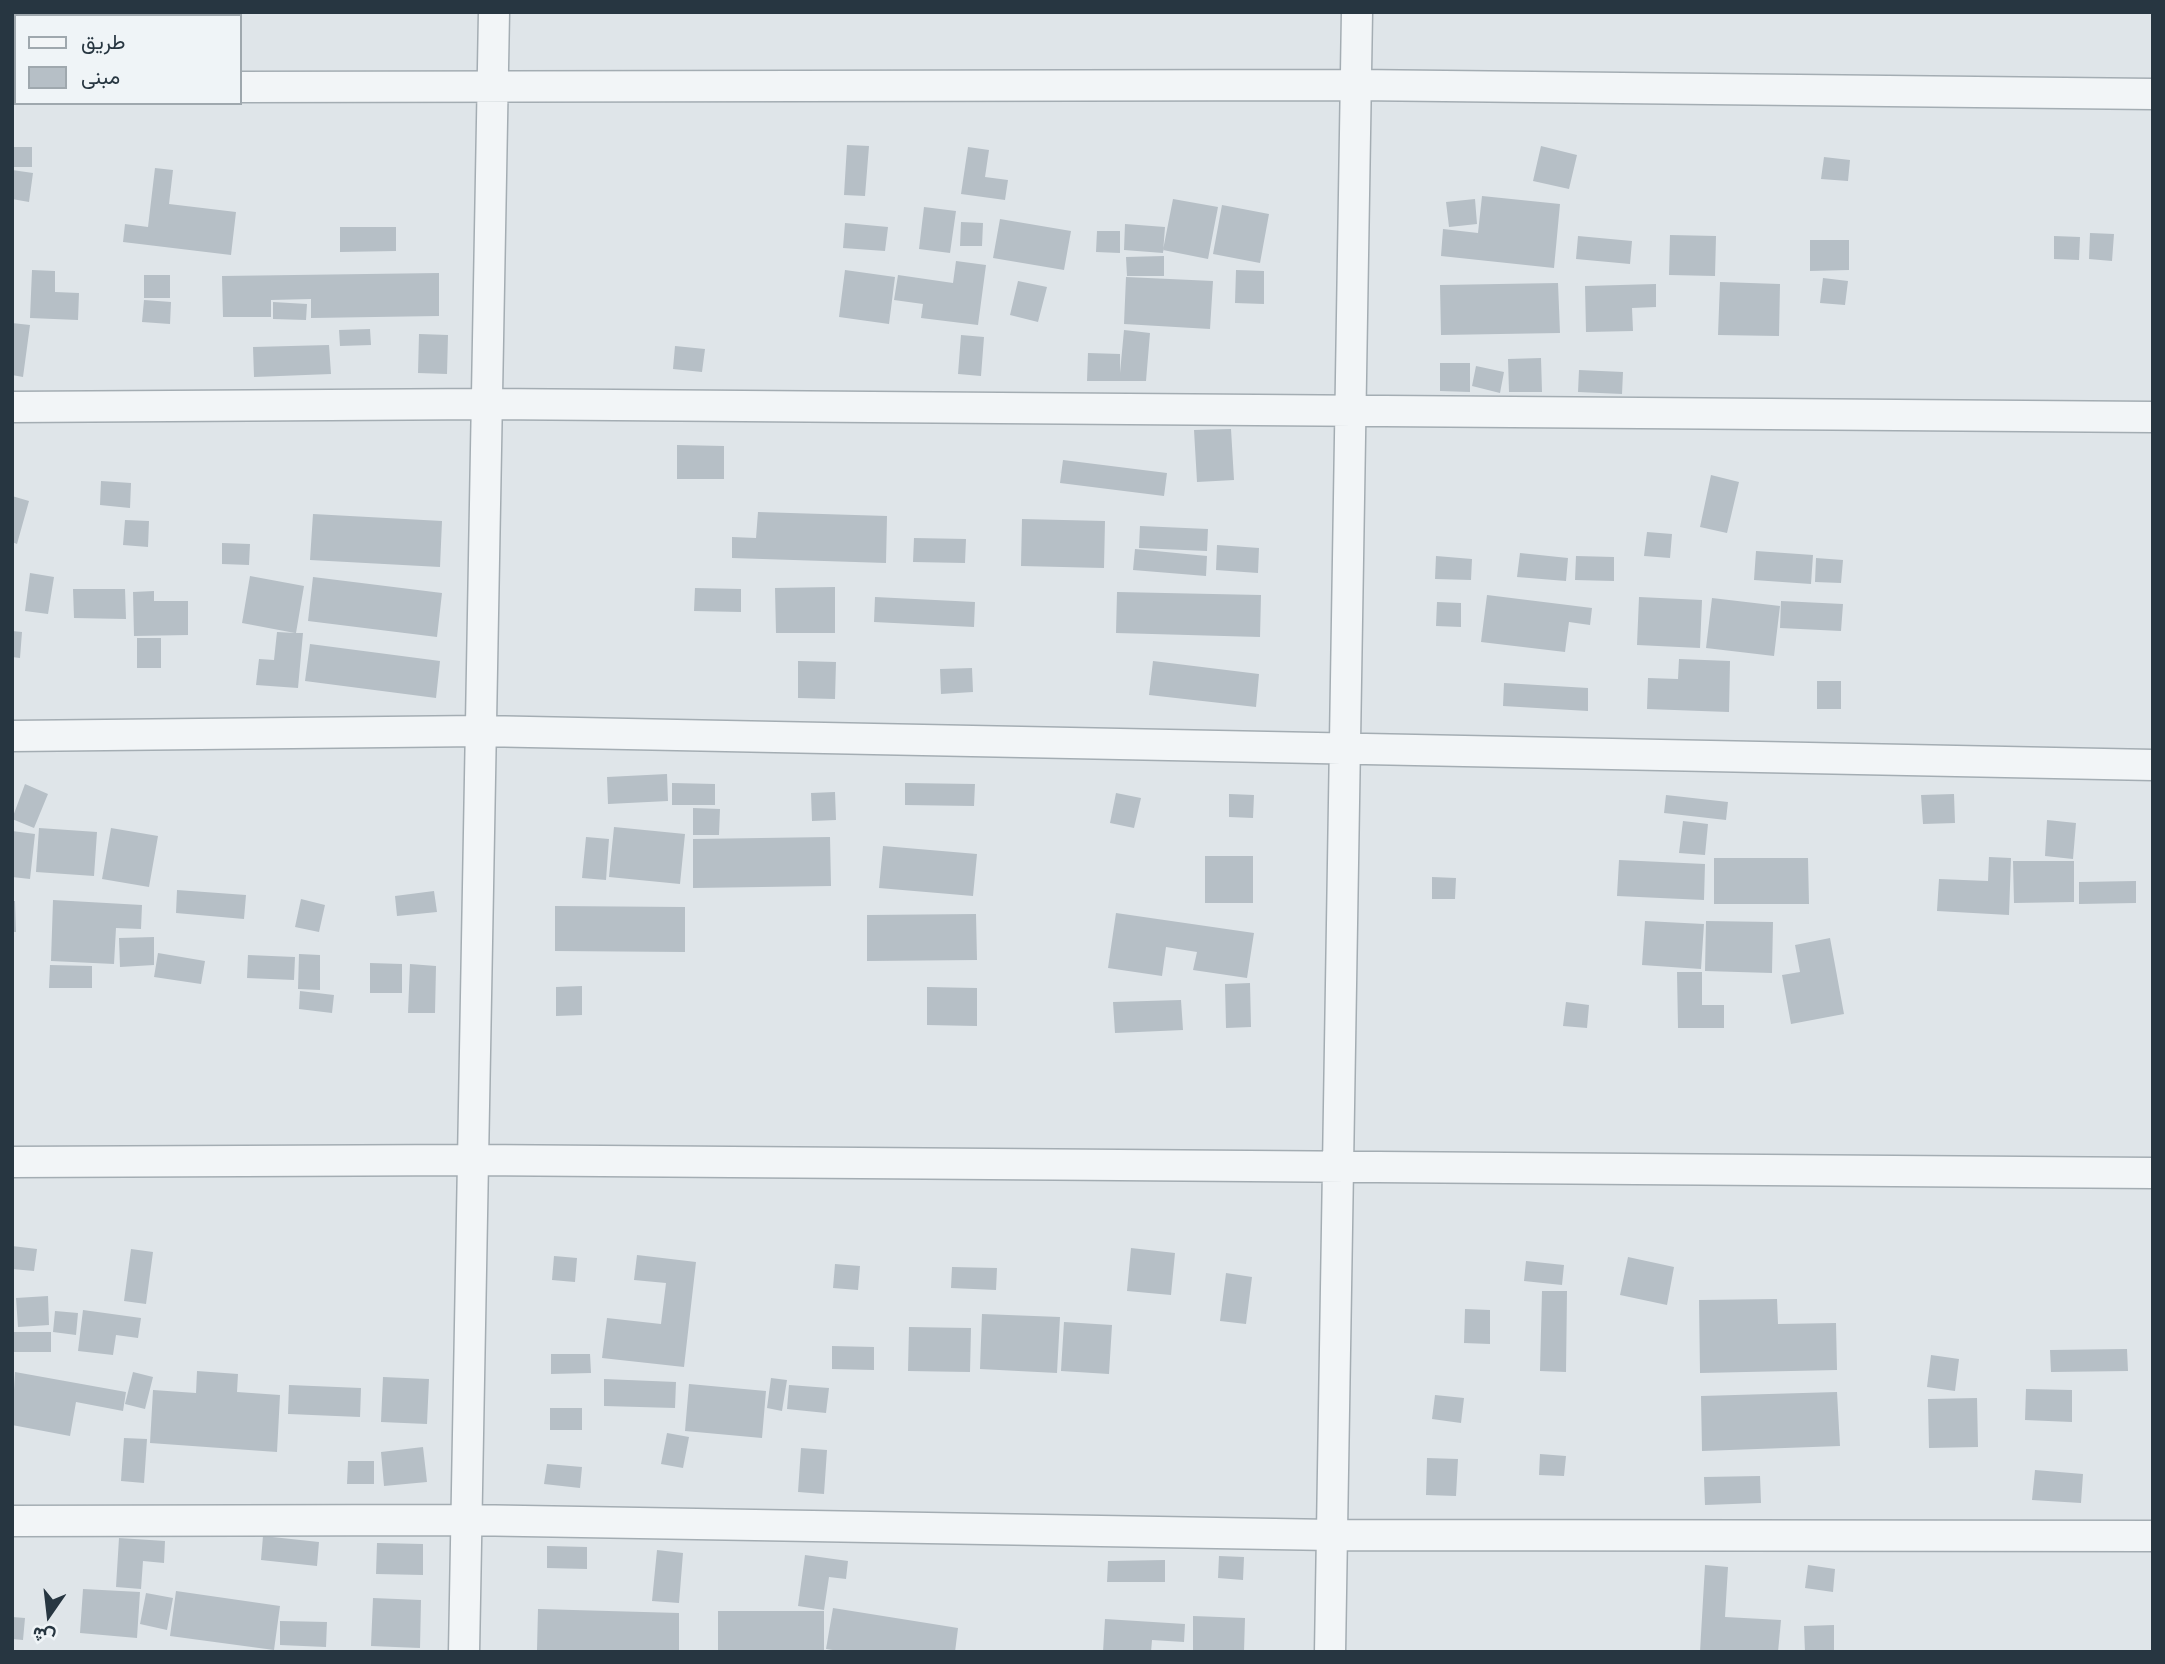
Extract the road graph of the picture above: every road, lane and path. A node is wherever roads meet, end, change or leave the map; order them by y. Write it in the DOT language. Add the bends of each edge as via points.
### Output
graph roads {
  1 [pos="495,12"];
  2 [pos="1357,12"];
  3 [pos="1356,85"];
  4 [pos="492,87"];
  5 [pos="242,88"];
  6 [pos="2153,94"];
  7 [pos="487,404"];
  8 [pos="12,407"];
  9 [pos="1351,409"];
  10 [pos="2153,417"];
  11 [pos="481,731"];
  12 [pos="12,736"];
  13 [pos="1346,748"];
  14 [pos="2153,765"];
  15 [pos="473,1160"];
  16 [pos="12,1162"];
  17 [pos="1338,1166"];
  18 [pos="2153,1173"];
  19 [pos="466,1520"];
  20 [pos="12,1521"];
  21 [pos="1332,1535"];
  22 [pos="2153,1536"];
  23 [pos="464,1652"];
  24 [pos="1330,1652"];
  1 -- 4 [label="street"];
  2 -- 3 [label="street"];
  3 -- 4 [label="street"];
  3 -- 6 [label="street"];
  3 -- 9 [label="street"];
  4 -- 5 [label="street"];
  4 -- 7 [label="street"];
  7 -- 8 [label="street"];
  7 -- 9 [label="street"];
  7 -- 11 [label="street"];
  9 -- 10 [label="street"];
  9 -- 13 [label="street"];
  11 -- 12 [label="street"];
  11 -- 13 [label="street"];
  11 -- 15 [label="street"];
  13 -- 14 [label="street"];
  13 -- 17 [label="street"];
  15 -- 16 [label="street"];
  15 -- 17 [label="street"];
  15 -- 19 [label="street"];
  17 -- 18 [label="street"];
  17 -- 21 [label="street"];
  19 -- 20 [label="street"];
  19 -- 21 [label="street"];
  19 -- 23 [label="street"];
  21 -- 22 [label="street"];
  21 -- 24 [label="street"];
}
